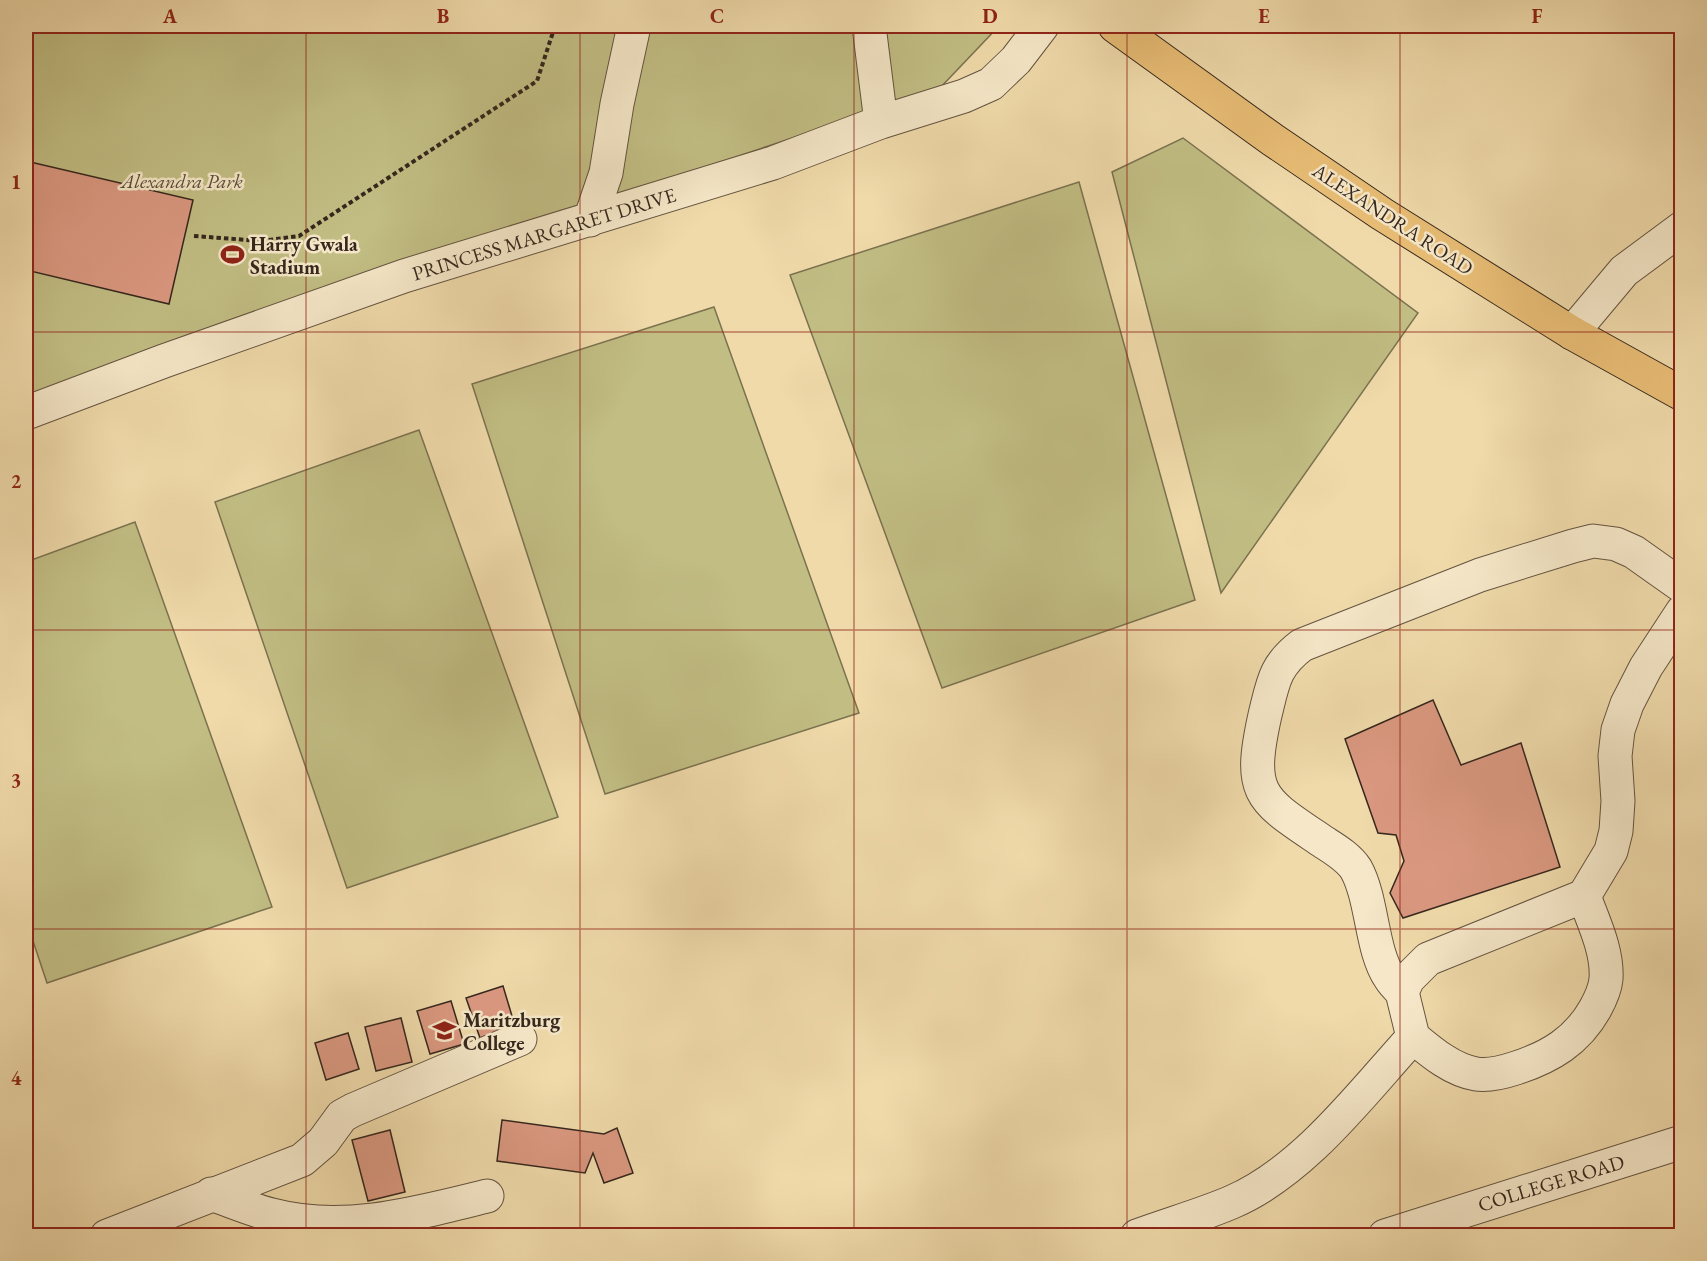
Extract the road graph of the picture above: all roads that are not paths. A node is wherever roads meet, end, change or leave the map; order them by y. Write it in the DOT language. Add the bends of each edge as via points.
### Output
graph roads {
  1 [pos="634,26"];
  2 [pos="869,26"];
  3 [pos="1042,26"];
  4 [pos="1115,26"];
  5 [pos="881,122"];
  6 [pos="590,220"];
  7 [pos="1682,228"];
  8 [pos="1572,333"];
  9 [pos="1682,394"];
  10 [pos="26,413"];
  11 [pos="1682,586"];
  12 [pos="1682,612"];
  13 [pos="1584,896"];
  14 [pos="1402,992"];
  15 [pos="1413,1037"];
  16 [pos="520,1039"];
  17 [pos="1679,1148"];
  18 [pos="211,1194"];
  19 [pos="487,1196"];
  20 [pos="107,1236"];
  21 [pos="1137,1236"];
  22 [pos="1385,1236"];
  1 -- 6 [label="street" via="606,173"];
  2 -- 5 [label="street"];
  3 -- 5 [label="street, PRINCESS MARGARET DRIVE" via="991,84"];
  4 -- 8 [label="main road, ALEXANDRA ROAD" via="1312,167"];
  5 -- 6 [label="street, PRINCESS MARGARET DRIVE" via="773,163"];
  6 -- 10 [label="street, PRINCESS MARGARET DRIVE" via="404,276"];
  7 -- 8 [label="street" via="1624,271"];
  8 -- 9 [label="main road, ALEXANDRA ROAD"];
  11 -- 14 [label="street" via="1634,552 1616,544 1593,541 1480,575 1302,645 1286,657 1275,675 1268,701 1256,759 1258,779 1265,798 1280,813 1356,868 1383,963 1389,978"];
  12 -- 13 [label="street" via="1646,668 1618,730 1616,831 1611,851"];
  13 -- 14 [label="street" via="1428,958 1408,979"];
  13 -- 15 [label="street" via="1605,960 1606,980 1588,1022 1569,1042 1527,1065 1500,1074 1476,1074 1453,1066"];
  14 -- 15 [label="street"];
  15 -- 21 [label="street" via="1325,1136 1282,1171 1233,1202"];
  16 -- 18 [label="street" via="353,1110 342,1116 323,1142 302,1160"];
  17 -- 22 [label="street, COLLEGE ROAD"];
  18 -- 19 [label="street" via="272,1215 335,1222 384,1219"];
  18 -- 20 [label="street"];
}
